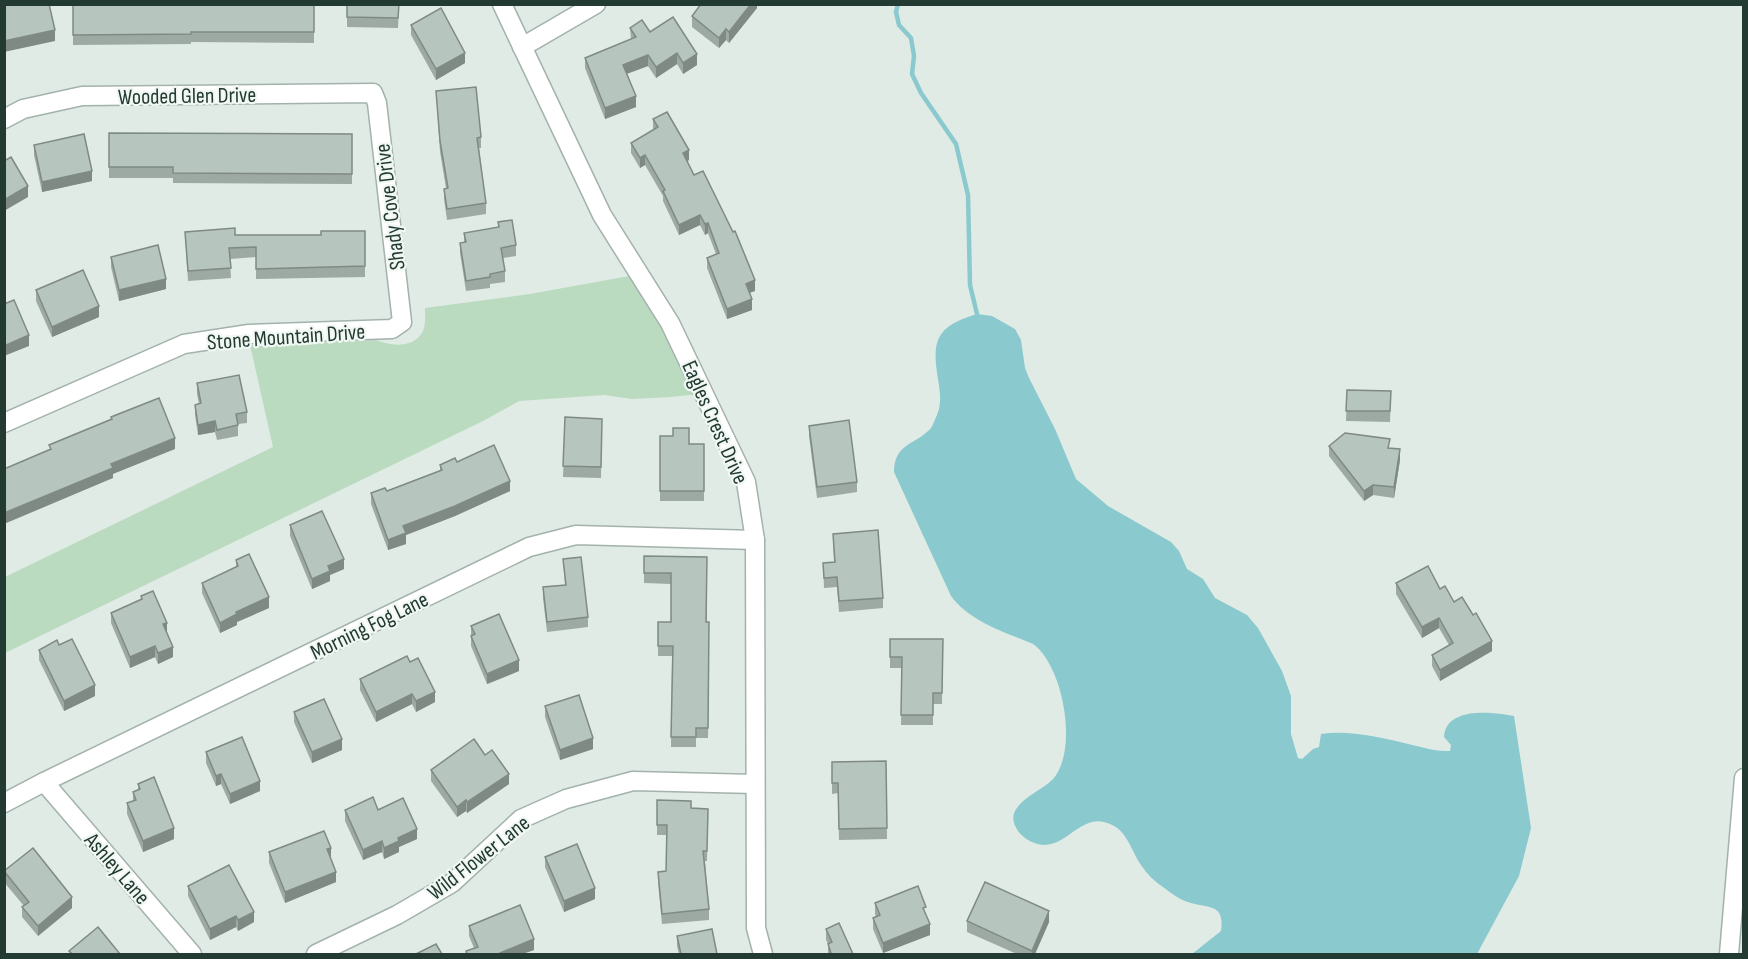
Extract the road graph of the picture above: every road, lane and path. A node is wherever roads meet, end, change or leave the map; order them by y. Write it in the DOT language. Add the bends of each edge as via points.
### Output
graph roads {
  1 [pos="502,4"];
  2 [pos="596,4"];
  3 [pos="522,47"];
  4 [pos="373,93"];
  5 [pos="4,119"];
  6 [pos="402,322"];
  7 [pos="4,423"];
  8 [pos="754,540"];
  9 [pos="1743,778"];
  10 [pos="44,782"];
  11 [pos="755,784"];
  12 [pos="4,803"];
  13 [pos="192,954"];
  14 [pos="316,954"];
  15 [pos="763,954"];
  16 [pos="1729,954"];
  1 -- 3 [label="street, Eagles Crest Drive"];
  2 -- 3 [label="street"];
  3 -- 8 [label="street, Eagles Crest Drive" via="602,215 670,323 746,482"];
  4 -- 5 [label="street, Wooded Glen Drive" via="82,96 23,109"];
  4 -- 6 [label="street, Shady Cove Drive"];
  6 -- 7 [label="street, Stone Mountain Drive" via="392,329 249,334 184,344"];
  8 -- 10 [label="street, Morning Fog Lane" via="576,535 529,547"];
  8 -- 11 [label="street, Eagles Crest Drive"];
  9 -- 16 [label="street"];
  10 -- 12 [label="street, Morning Fog Lane"];
  10 -- 13 [label="street, Ashley Lane"];
  11 -- 14 [label="street, Wild Flower Lane" via="633,781 566,799 521,819 452,883"];
  11 -- 15 [label="street, Eagles Crest Drive" via="756,928"];
}
